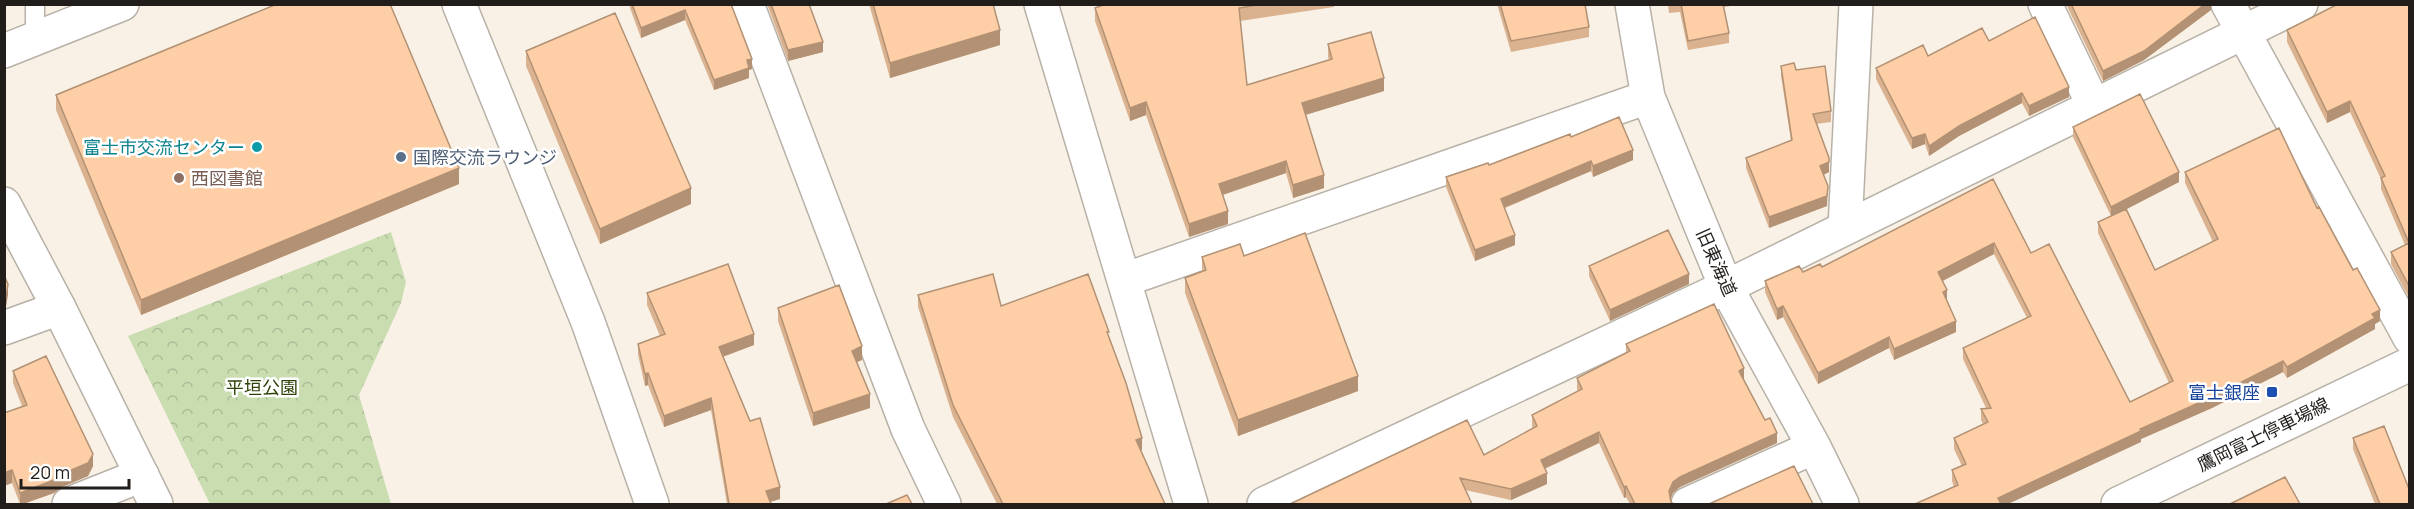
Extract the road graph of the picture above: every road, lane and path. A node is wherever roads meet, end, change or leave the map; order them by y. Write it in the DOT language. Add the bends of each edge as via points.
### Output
graph roads {
  1 [pos="35,4"];
  2 [pos="122,4"];
  3 [pos="459,4"];
  4 [pos="747,4"];
  5 [pos="1041,4"];
  6 [pos="1632,4"];
  7 [pos="1856,4"];
  8 [pos="2045,4"];
  9 [pos="2228,4"];
  10 [pos="2301,4"];
  11 [pos="2243,33"];
  12 [pos="35,38"];
  13 [pos="4,51"];
  14 [pos="1648,97"];
  15 [pos="2094,106"];
  16 [pos="4,204"];
  17 [pos="1845,228"];
  18 [pos="1124,280"];
  19 [pos="1726,287"];
  20 [pos="59,308"];
  21 [pos="4,328"];
  22 [pos="2409,338"];
  23 [pos="2409,364"];
  24 [pos="1814,447"];
  25 [pos="142,475"];
  26 [pos="69,504"];
  27 [pos="156,504"];
  28 [pos="652,504"];
  29 [pos="944,504"];
  30 [pos="1191,504"];
  31 [pos="1264,504"];
  32 [pos="1688,504"];
  33 [pos="1842,504"];
  34 [pos="2118,504"];
  1 -- 12 [label="lane"];
  2 -- 12 [label="street"];
  3 -- 28 [label="street" via="588,322"];
  4 -- 29 [label="street" via="908,429"];
  5 -- 18 [label="street"];
  6 -- 14 [label="street, 旧東海道"];
  7 -- 17 [label="street"];
  8 -- 15 [label="street"];
  9 -- 11 [label="street"];
  10 -- 11 [label="street"];
  11 -- 15 [label="street"];
  11 -- 22 [label="street"];
  12 -- 13 [label="street"];
  14 -- 18 [label="street"];
  14 -- 19 [label="street, 旧東海道"];
  15 -- 17 [label="street"];
  16 -- 20 [label="street"];
  17 -- 19 [label="street"];
  18 -- 30 [label="street"];
  19 -- 24 [label="street, 旧東海道"];
  19 -- 31 [label="street"];
  20 -- 21 [label="street"];
  20 -- 25 [label="street"];
  23 -- 34 [label="street, 鷹岡富士停車場線"];
  24 -- 32 [label="street"];
  24 -- 33 [label="street, 旧東海道"];
  25 -- 26 [label="street"];
  25 -- 27 [label="street"];
}
